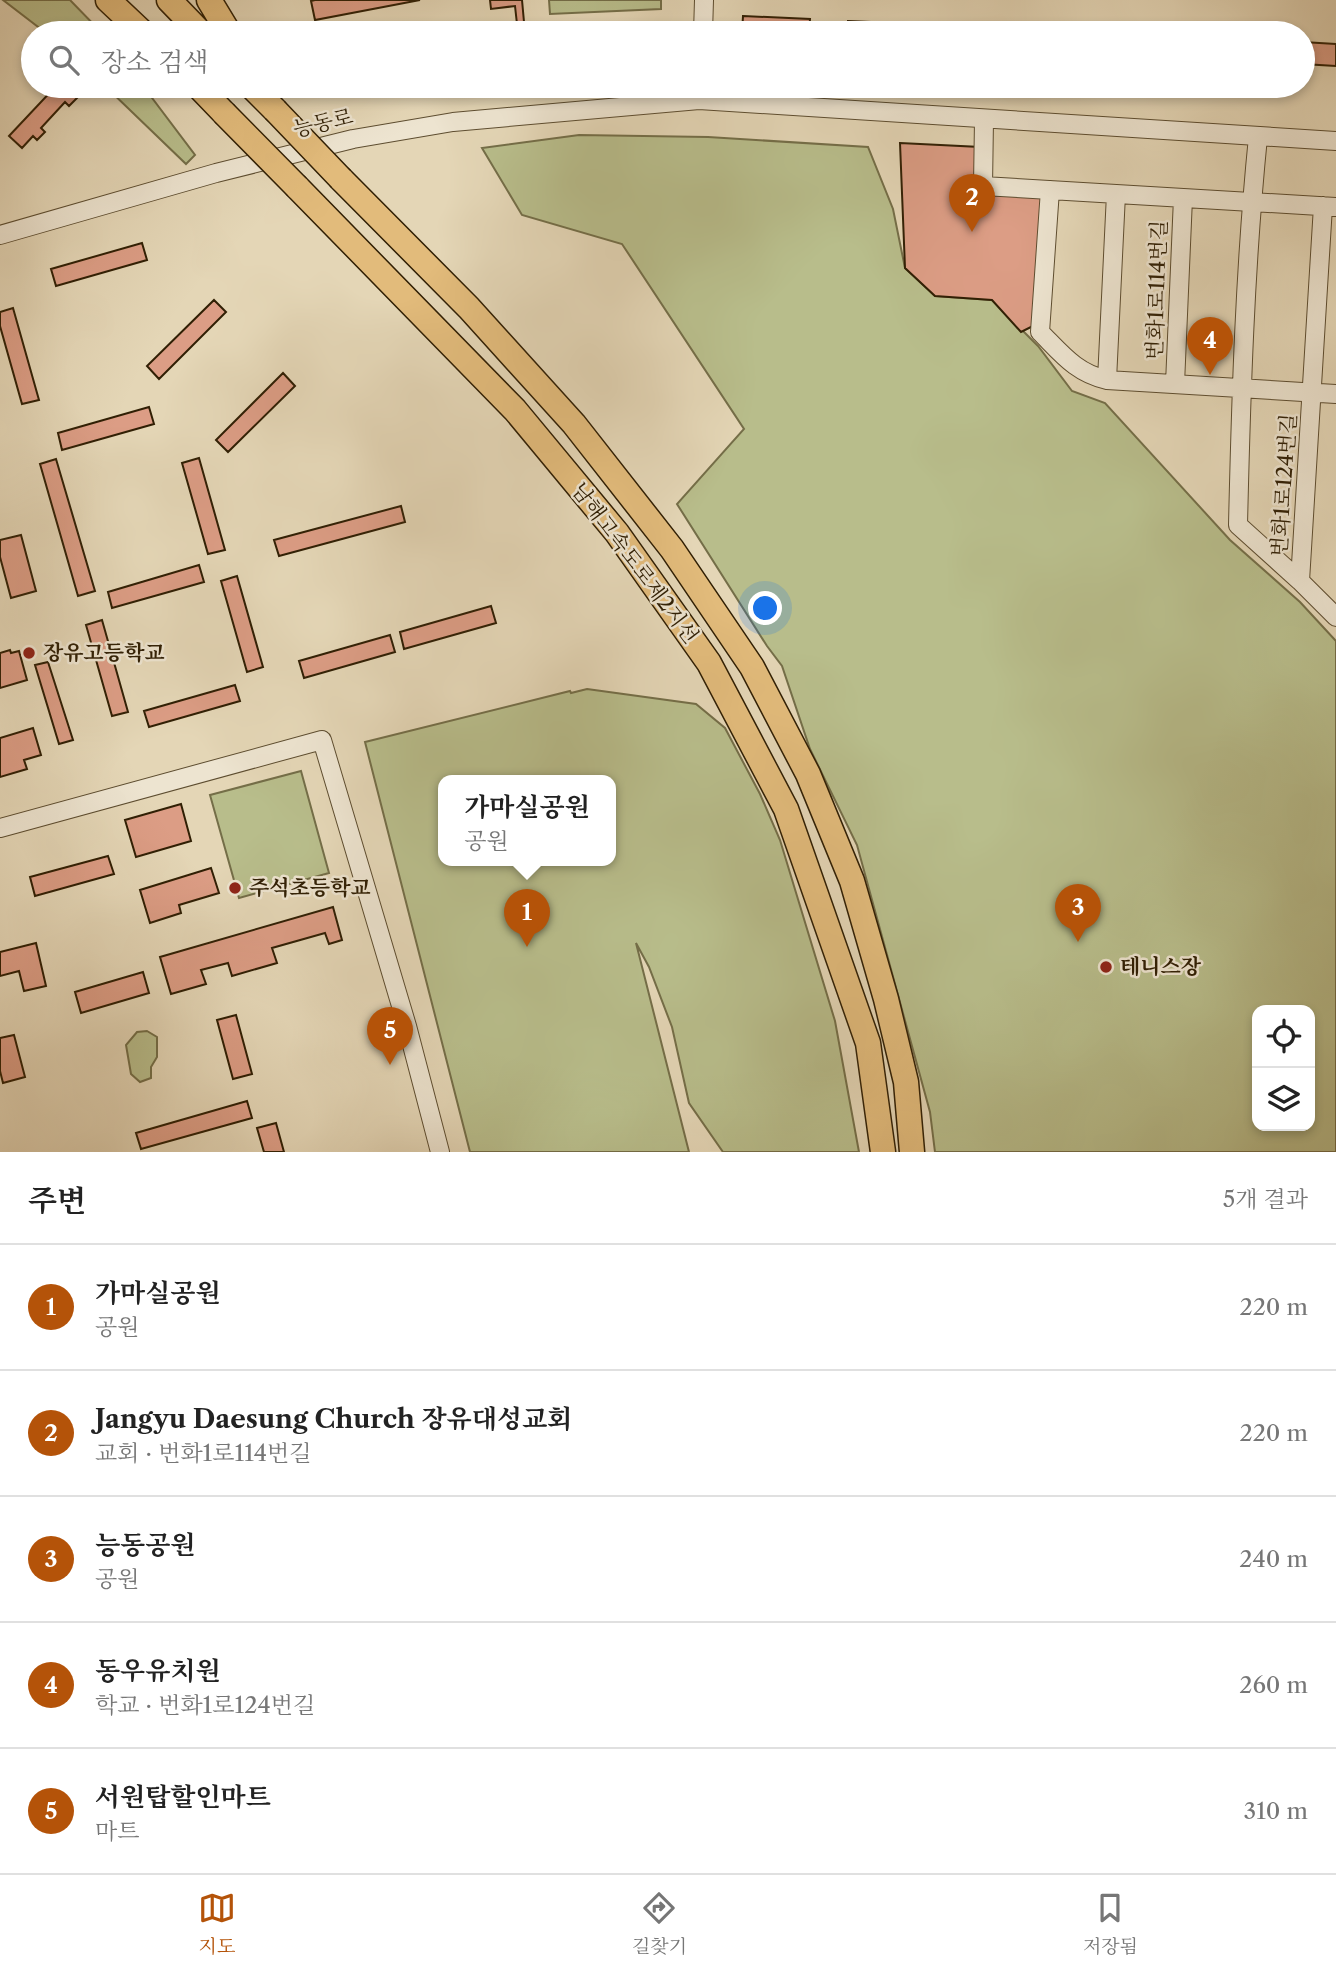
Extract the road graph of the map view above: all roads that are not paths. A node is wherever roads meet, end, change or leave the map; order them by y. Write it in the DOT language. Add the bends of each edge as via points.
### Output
graph roads {
  1 [pos="108,0"];
  2 [pos="122,0"];
  3 [pos="169,0"];
  4 [pos="209,0"];
  5 [pos="704,0"];
  6 [pos="130,21"];
  7 [pos="140,21"];
  8 [pos="189,21"];
  9 [pos="222,21"];
  10 [pos="703,21"];
  11 [pos="210,98"];
  12 [pos="263,98"];
  13 [pos="268,98"];
  14 [pos="657,98"];
  15 [pos="752,98"];
  16 [pos="275,110"];
  17 [pos="984,120"];
  18 [pos="1258,137"];
  19 [pos="1336,141"];
  20 [pos="1050,190"];
  21 [pos="1116,194"];
  22 [pos="1183,198"];
  23 [pos="1252,202"];
  24 [pos="1329,206"];
  25 [pos="0,235"];
  26 [pos="1107,380"];
  27 [pos="1175,384"];
  28 [pos="1241,388"];
  29 [pos="1313,392"];
  30 [pos="1336,394"];
  31 [pos="1300,581"];
  32 [pos="1336,617"];
  33 [pos="0,828"];
  34 [pos="440,1152"];
  35 [pos="883,1152"];
  36 [pos="912,1152"];
  1 -- 6 [label="highway"];
  2 -- 7 [label="highway"];
  3 -- 8 [label="highway"];
  4 -- 9 [label="highway"];
  5 -- 10 [label="street"];
  11 -- 35 [label="highway, 남해고속도로제2지선, bridge" via="515,410 617,534 709,663 786,809 868,1043"];
  12 -- 16 [label="highway, 남해고속도로제2지선"];
  13 -- 16 [label="highway"];
  14 -- 25 [label="street, 능동로" via="353,139"];
  15 -- 17 [label="street, 능동로"];
  16 -- 36 [label="highway, 남해고속도로제2지선, bridge" via="469,308 574,424 672,549 752,667 808,774 852,881 906,1082"];
  17 -- 18 [label="street, 능동로"];
  17 -- 20 [label="street, 번화1로114번길" via="983,186"];
  18 -- 19 [label="street, 능동로"];
  18 -- 23 [label="street"];
  20 -- 21 [label="street, 번화1로114번길"];
  20 -- 26 [label="street, 번화1로124번길" via="1040,332 1088,376"];
  21 -- 22 [label="street, 번화1로114번길"];
  21 -- 26 [label="street"];
  22 -- 23 [label="street, 번화1로114번길"];
  22 -- 27 [label="street, 번화1로114번길"];
  23 -- 24 [label="street, 번화1로114번길"];
  23 -- 28 [label="street"];
  24 -- 29 [label="street, 번화1로114번길"];
  26 -- 27 [label="street, 번화1로124번길"];
  27 -- 28 [label="street, 번화1로124번길"];
  28 -- 29 [label="street, 번화1로124번길"];
  28 -- 31 [label="street, 번화1로124번길" via="1238,525"];
  29 -- 30 [label="street, 번화1로124번길"];
  29 -- 31 [label="street, 번화1로124번길"];
  31 -- 32 [label="street"];
  33 -- 34 [label="street" via="322,740"];
}
